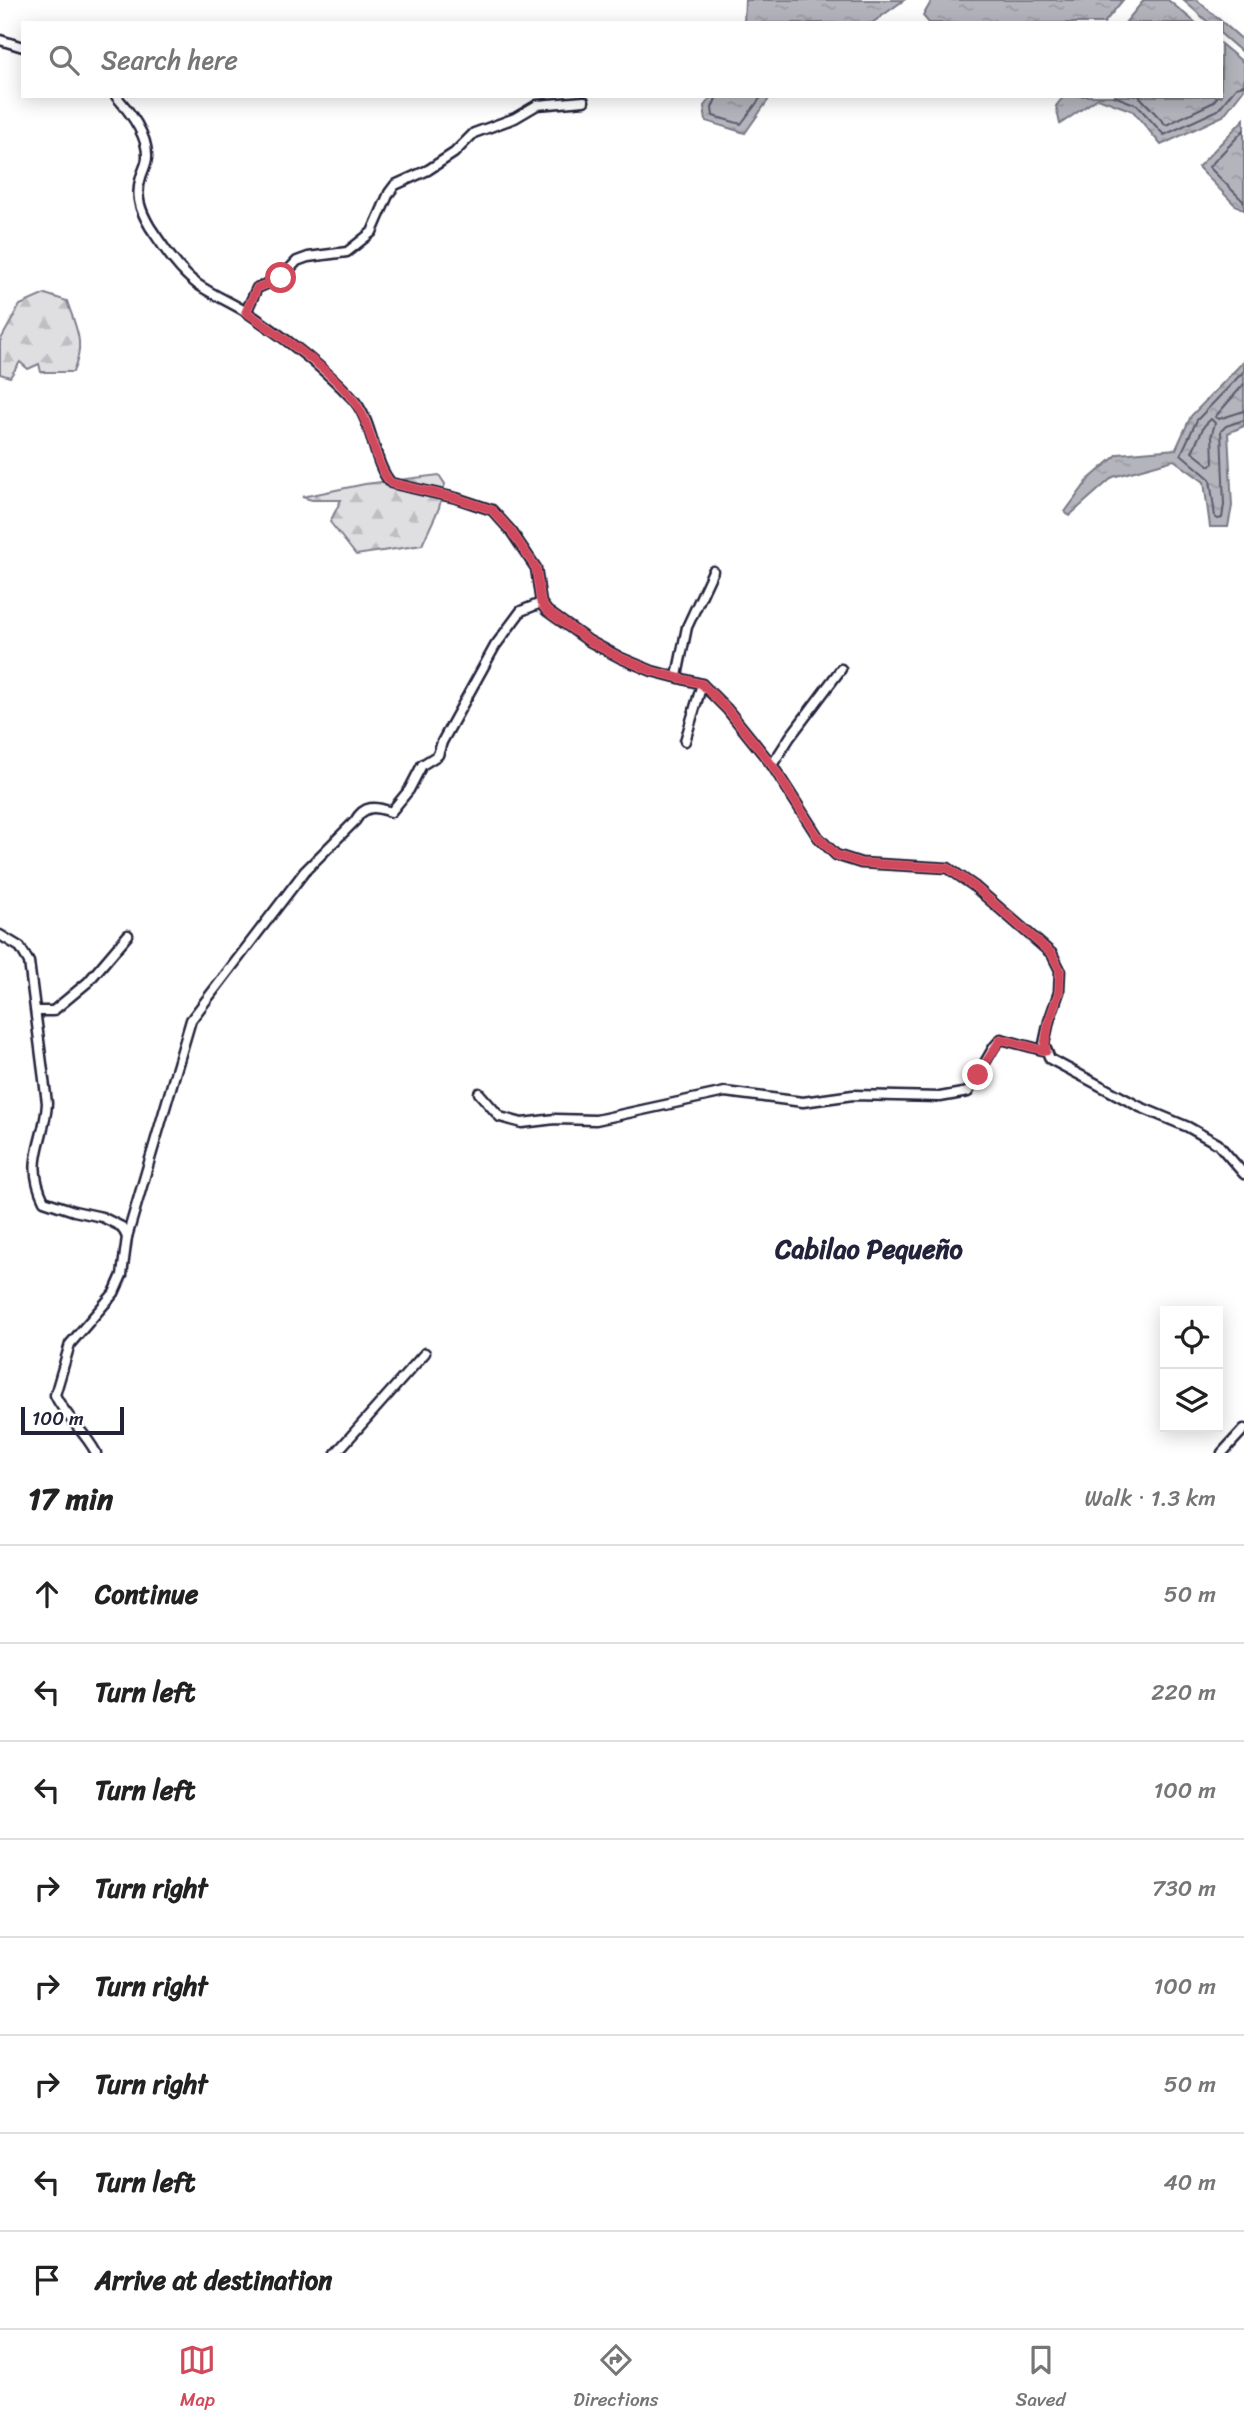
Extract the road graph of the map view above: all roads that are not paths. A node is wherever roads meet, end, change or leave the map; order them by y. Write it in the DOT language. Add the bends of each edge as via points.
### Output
graph roads {
  1 [pos="0,40"];
  2 [pos="21,46"];
  3 [pos="118,98"];
  4 [pos="584,101"];
  5 [pos="246,312"];
  6 [pos="713,571"];
  7 [pos="541,603"];
  8 [pos="841,669"];
  9 [pos="677,677"];
  10 [pos="702,684"];
  11 [pos="685,741"];
  12 [pos="772,765"];
  13 [pos="128,935"];
  14 [pos="0,936"];
  15 [pos="36,1011"];
  16 [pos="1046,1051"];
  17 [pos="480,1093"];
  18 [pos="1244,1174"];
  19 [pos="127,1237"];
  20 [pos="425,1353"];
  21 [pos="1244,1429"];
  22 [pos="96,1453"];
  23 [pos="336,1453"];
  24 [pos="1222,1453"];
  1 -- 2 [label="street"];
  3 -- 5 [label="street" via="146,146 138,200 150,226 197,284"];
  4 -- 5 [label="street" via="537,105 474,133 454,153 396,185 372,232 347,252 298,261 281,278 257,288"];
  5 -- 7 [label="street" via="307,356 354,400 391,483 492,510 536,568"];
  6 -- 9 [label="street" via="687,627"];
  7 -- 9 [label="street" via="589,641 631,662"];
  7 -- 19 [label="street" via="521,611 501,637 439,755 422,765 391,812 365,808 305,871 191,1020"];
  8 -- 12 [label="street"];
  9 -- 10 [label="street"];
  10 -- 11 [label="street"];
  10 -- 12 [label="street"];
  12 -- 16 [label="street" via="818,837 836,855 861,863 948,868 1052,954 1060,970 1059,992 1049,1021"];
  13 -- 15 [label="street" via="88,982 53,1011"];
  14 -- 15 [label="street" via="20,947 29,961"];
  15 -- 19 [label="street" via="47,1103 34,1166 38,1187 44,1201 102,1217 122,1227"];
  16 -- 17 [label="street" via="1001,1039 968,1092 940,1097 853,1095 803,1102 725,1092 596,1120 522,1123 500,1117"];
  16 -- 18 [label="street" via="1050,1059 1218,1144"];
  19 -- 22 [label="street" via="122,1275 114,1293 70,1344 55,1395 62,1411"];
  20 -- 23 [label="street"];
  21 -- 24 [label="street"];
}
